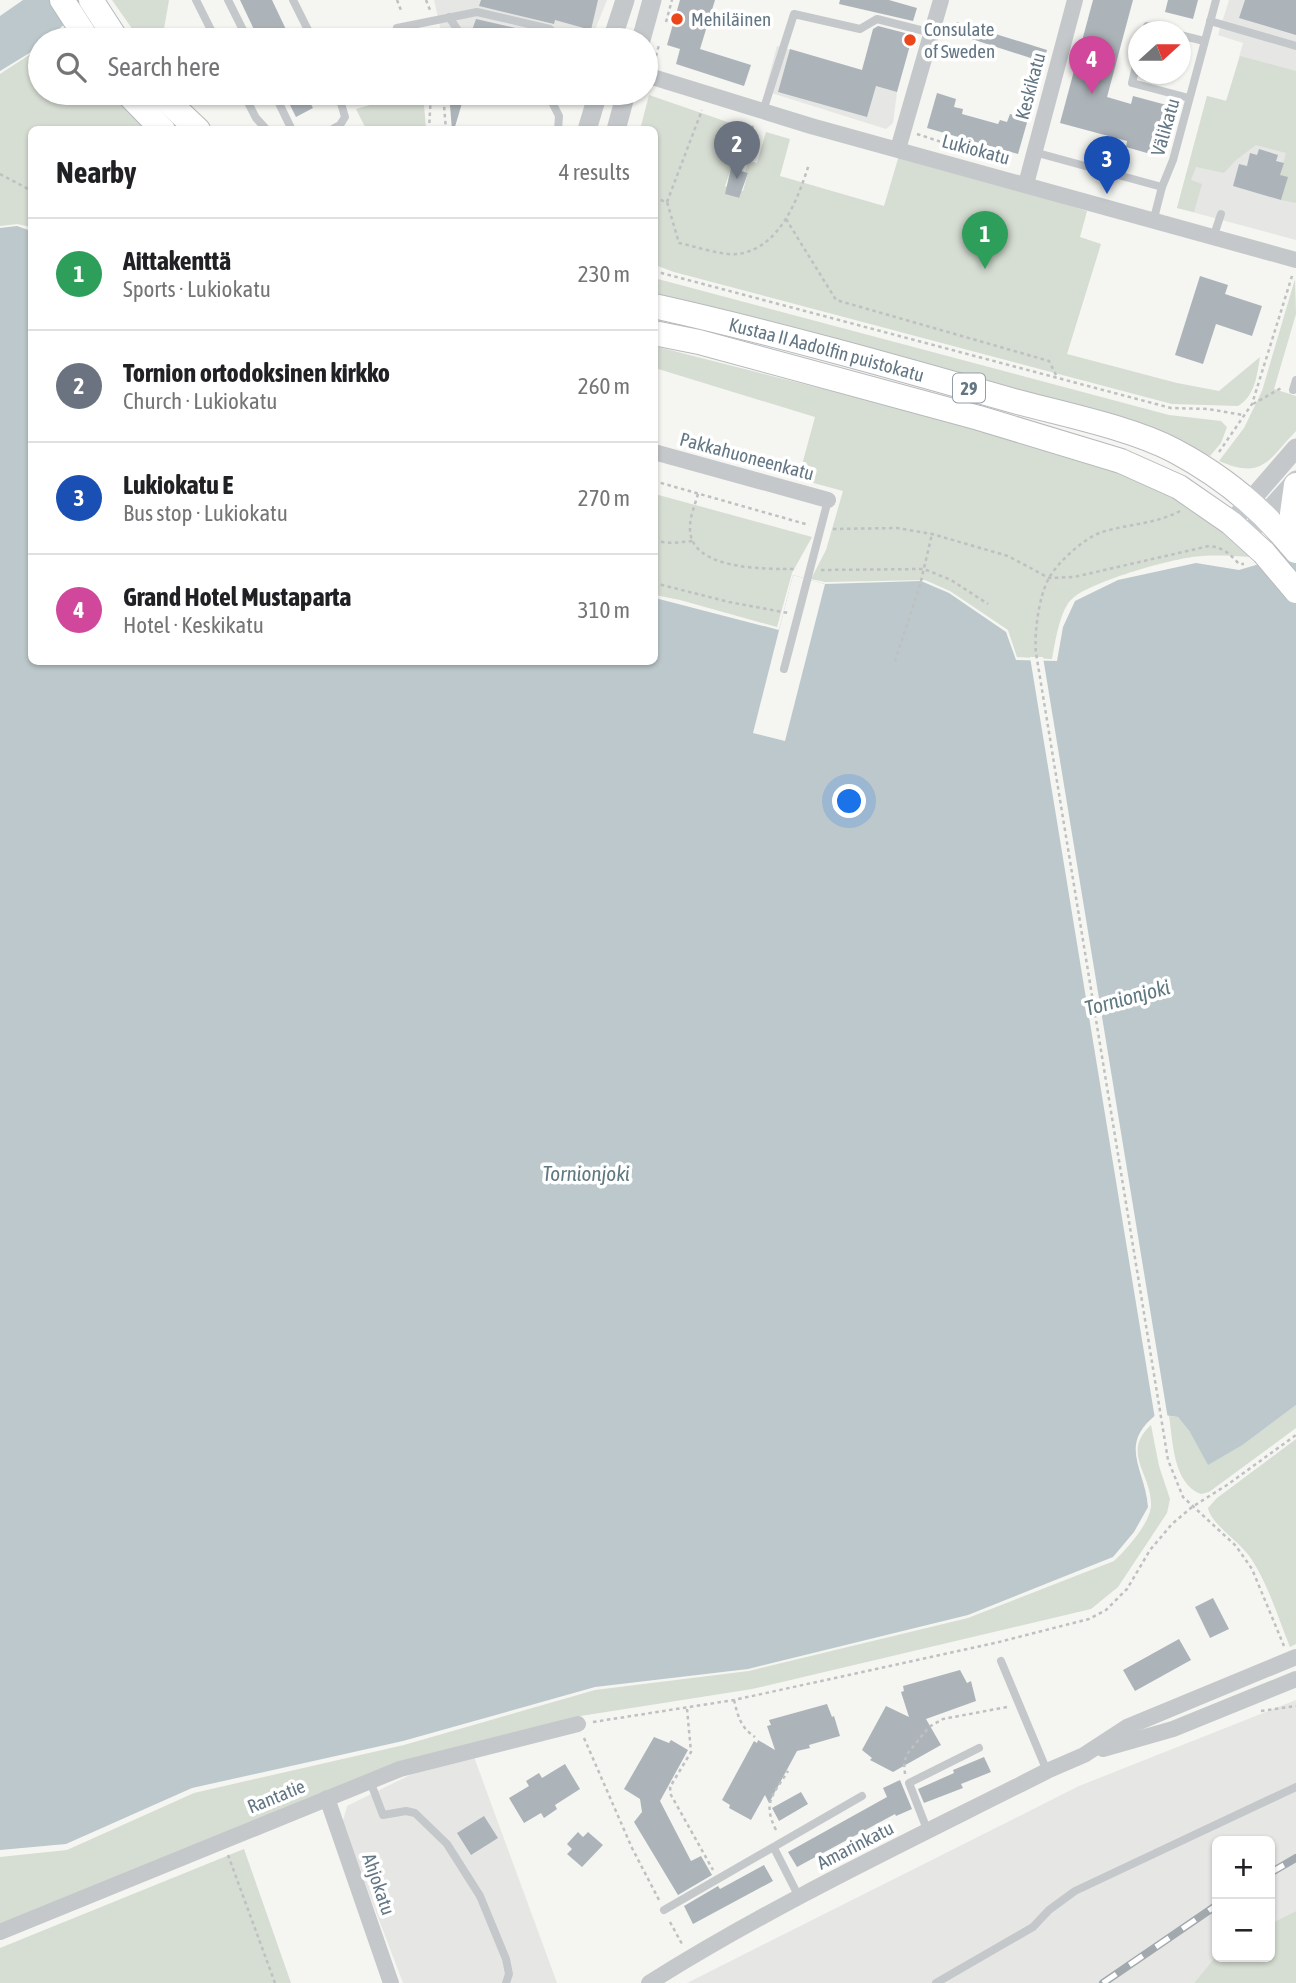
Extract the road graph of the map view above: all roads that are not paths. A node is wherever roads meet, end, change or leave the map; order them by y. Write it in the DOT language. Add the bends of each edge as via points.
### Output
graph roads {
  1 [pos="91,0"];
  2 [pos="196,0"];
  3 [pos="228,0"];
  4 [pos="293,0"];
  5 [pos="625,0"];
  6 [pos="652,0"];
  7 [pos="941,0"];
  8 [pos="1075,0"];
  9 [pos="1216,0"];
  10 [pos="63,2"];
  11 [pos="449,17"];
  12 [pos="1210,21"];
  13 [pos="80,28"];
  14 [pos="109,28"];
  15 [pos="210,28"];
  16 [pos="242,28"];
  17 [pos="307,28"];
  18 [pos="400,28"];
  19 [pos="456,28"];
  20 [pos="546,28"];
  21 [pos="616,28"];
  22 [pos="644,28"];
  23 [pos="932,33"];
  24 [pos="1191,38"];
  25 [pos="1204,41"];
  26 [pos="1296,46"];
  27 [pos="658,79"];
  28 [pos="1136,84"];
  29 [pos="1189,98"];
  30 [pos="139,105"];
  31 [pos="172,105"];
  32 [pos="249,105"];
  33 [pos="280,105"];
  34 [pos="342,105"];
  35 [pos="554,105"];
  36 [pos="594,105"];
  37 [pos="622,105"];
  38 [pos="759,116"];
  39 [pos="159,126"];
  40 [pos="194,126"];
  41 [pos="263,126"];
  42 [pos="290,126"];
  43 [pos="338,126"];
  44 [pos="558,126"];
  45 [pos="588,126"];
  46 [pos="616,126"];
  47 [pos="898,149"];
  48 [pos="1034,152"];
  49 [pos="1026,184"];
  50 [pos="1162,187"];
  51 [pos="1221,214"];
  52 [pos="1153,222"];
  53 [pos="1213,238"];
  54 [pos="1294,268"];
  55 [pos="658,307"];
  56 [pos="658,334"];
  57 [pos="1296,380"];
  58 [pos="1293,390"];
  59 [pos="1296,448"];
  60 [pos="658,453"];
  61 [pos="1296,483"];
  62 [pos="828,500"];
  63 [pos="1257,508"];
  64 [pos="1248,543"];
  65 [pos="1294,544"];
  66 [pos="1296,591"];
  67 [pos="784,668"];
  68 [pos="1291,1653"];
  69 [pos="1001,1661"];
  70 [pos="1296,1679"];
  71 [pos="578,1724"];
  72 [pos="979,1748"];
  73 [pos="1084,1755"];
  74 [pos="1046,1771"];
  75 [pos="370,1781"];
  76 [pos="1296,1787"];
  77 [pos="862,1797"];
  78 [pos="327,1798"];
  79 [pos="928,1832"];
  80 [pos="774,1848"];
  81 [pos="799,1897"];
  82 [pos="664,1910"];
  83 [pos="0,1933"];
  84 [pos="391,1983"];
  85 [pos="506,1983"];
  86 [pos="649,1983"];
  87 [pos="936,1983"];
  1 -- 14 [label="highway"];
  2 -- 15 [label="lane"];
  3 -- 16 [label="lane"];
  4 -- 17 [label="lane"];
  5 -- 21 [label="street"];
  6 -- 22 [label="street"];
  7 -- 23 [label="street"];
  8 -- 48 [label="street, Keskikatu"];
  9 -- 12 [label="lane, Välikatu"];
  10 -- 13 [label="highway"];
  11 -- 18 [label="lane"];
  11 -- 19 [label="lane"];
  11 -- 20 [label="lane" via="477,12"];
  12 -- 25 [label="lane, Välikatu"];
  12 -- 26 [label="lane"];
  23 -- 38 [label="lane" via="877,19 860,29 794,13"];
  23 -- 47 [label="street"];
  24 -- 25 [label="lane"];
  25 -- 29 [label="lane, Välikatu"];
  27 -- 38 [label="street, Lukiokatu"];
  28 -- 29 [label="lane"];
  29 -- 50 [label="lane, Välikatu"];
  30 -- 39 [label="highway"];
  31 -- 40 [label="highway"];
  32 -- 41 [label="lane"];
  33 -- 42 [label="lane"];
  34 -- 43 [label="lane" via="345,117"];
  35 -- 44 [label="lane"];
  36 -- 45 [label="street"];
  37 -- 46 [label="street"];
  38 -- 47 [label="street, Lukiokatu"];
  47 -- 49 [label="street, Lukiokatu"];
  48 -- 49 [label="street, Keskikatu"];
  48 -- 50 [label="lane"];
  49 -- 52 [label="street, Lukiokatu"];
  50 -- 52 [label="lane, Välikatu"];
  51 -- 53 [label="lane"];
  52 -- 53 [label="street, Lukiokatu"];
  53 -- 54 [label="street, Lukiokatu"];
  55 -- 63 [label="highway, Kustaa II Aadolfin puistokatu / 29" via="1135,436 1201,466"];
  56 -- 64 [label="highway, Kustaa II Aadolfin puistokatu / 29" via="966,414 1121,461 1179,487"];
  57 -- 58 [label="lane"];
  59 -- 63 [label="street"];
  60 -- 62 [label="street, Pakkahuoneenkatu"];
  61 -- 63 [label="street"];
  61 -- 65 [label="highway"];
  62 -- 67 [label="lane"];
  63 -- 64 [label="street"];
  63 -- 65 [label="highway, 29"];
  64 -- 66 [label="highway, 29, bridge"];
  68 -- 73 [label="street, Amarinkatu" via="1127,1727"];
  69 -- 74 [label="lane"];
  70 -- 73 [label="street, Amarinkatu" via="1173,1728"];
  71 -- 75 [label="street, Rantatie" via="400,1769"];
  72 -- 79 [label="lane" via="909,1783"];
  73 -- 74 [label="street, Amarinkatu"];
  74 -- 79 [label="street, Amarinkatu"];
  75 -- 78 [label="street, Rantatie"];
  75 -- 85 [label="lane" via="383,1815 415,1813 447,1844 480,1896 506,1959"];
  76 -- 87 [label="lane" via="1075,1891 1033,1927"];
  77 -- 80 [label="lane"];
  78 -- 83 [label="street, Rantatie"];
  78 -- 84 [label="street, Ahjokatu"];
  79 -- 81 [label="street, Amarinkatu"];
  80 -- 81 [label="lane"];
  80 -- 82 [label="lane"];
  81 -- 86 [label="street, Amarinkatu"];
}
